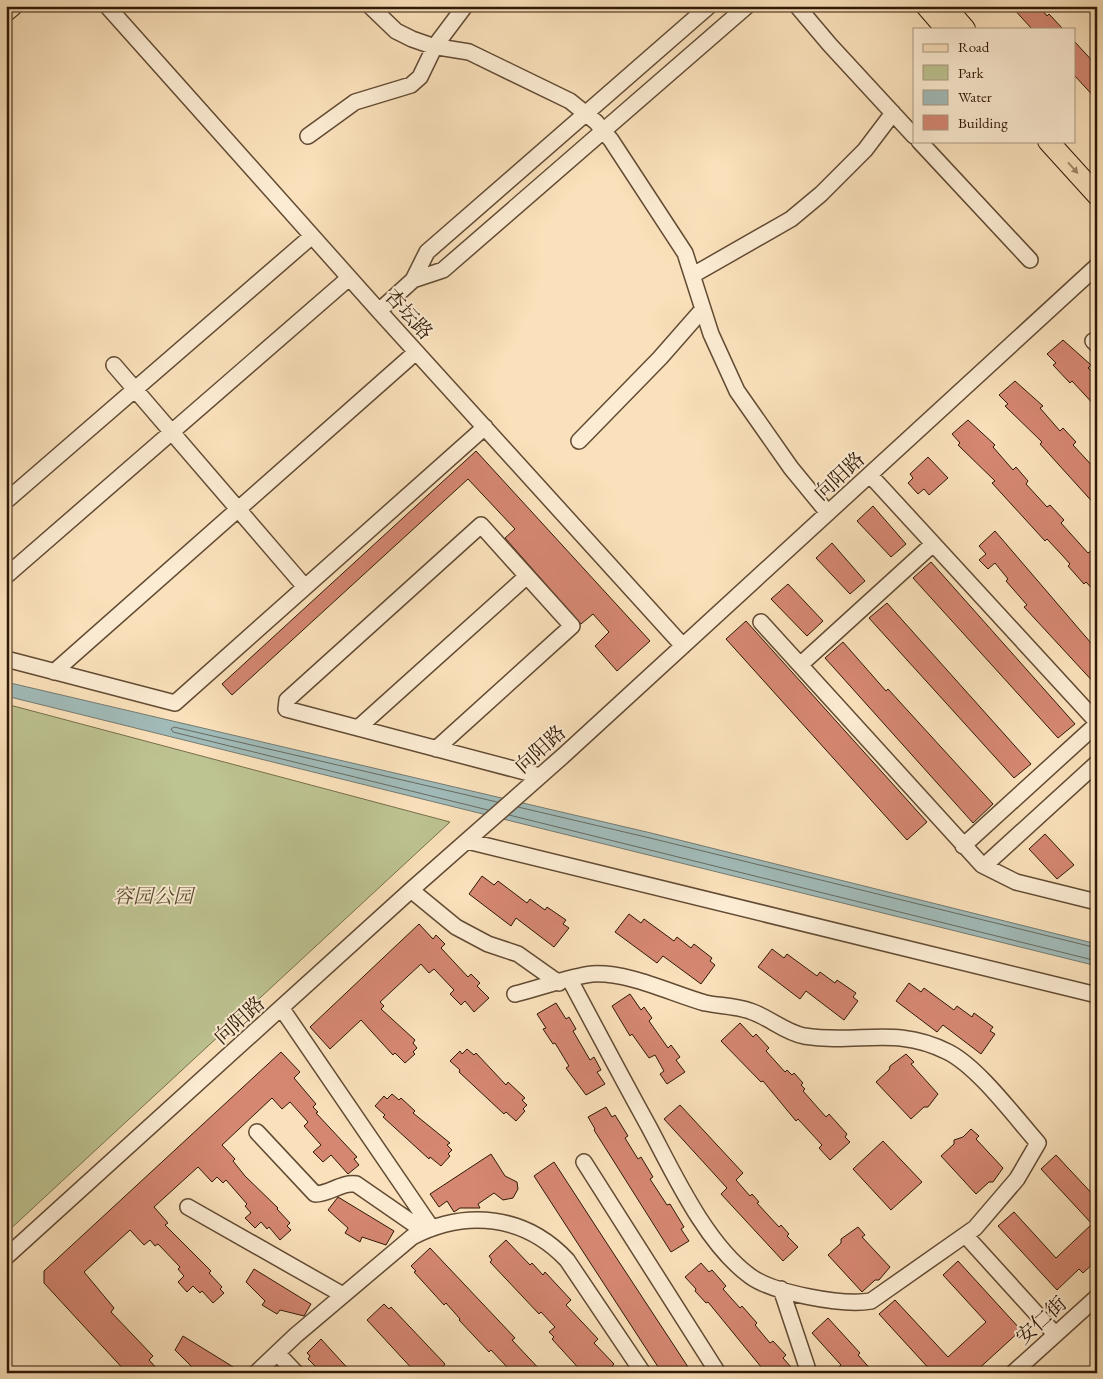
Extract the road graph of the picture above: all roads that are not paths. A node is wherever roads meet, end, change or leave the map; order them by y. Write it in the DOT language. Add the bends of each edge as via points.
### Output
graph roads {
  1 [pos="12,6"];
  2 [pos="107,6"];
  3 [pos="370,6"];
  4 [pos="465,6"];
  5 [pos="709,6"];
  6 [pos="747,6"];
  7 [pos="797,6"];
  8 [pos="926,6"];
  9 [pos="945,6"];
  10 [pos="6,11"];
  11 [pos="945,28"];
  12 [pos="964,28"];
  13 [pos="435,46"];
  14 [pos="586,113"];
  15 [pos="893,114"];
  16 [pos="603,131"];
  17 [pos="913,135"];
  18 [pos="308,136"];
  19 [pos="920,142"];
  20 [pos="1049,142"];
  21 [pos="1068,142"];
  22 [pos="1097,174"];
  23 [pos="1097,194"];
  24 [pos="312,236"];
  25 [pos="1030,260"];
  26 [pos="1097,266"];
  27 [pos="693,275"];
  28 [pos="349,278"];
  29 [pos="413,280"];
  30 [pos="703,309"];
  31 [pos="379,311"];
  32 [pos="416,352"];
  33 [pos="114,366"];
  34 [pos="135,390"];
  35 [pos="485,427"];
  36 [pos="172,432"];
  37 [pos="579,440"];
  38 [pos="870,475"];
  39 [pos="6,501"];
  40 [pos="238,509"];
  41 [pos="828,513"];
  42 [pos="933,544"];
  43 [pos="6,576"];
  44 [pos="527,576"];
  45 [pos="305,587"];
  46 [pos="761,622"];
  47 [pos="683,646"];
  48 [pos="6,659"];
  49 [pos="800,665"];
  50 [pos="54,672"];
  51 [pos="1097,723"];
  52 [pos="358,728"];
  53 [pos="436,749"];
  54 [pos="1097,763"];
  55 [pos="540,776"];
  56 [pos="467,841"];
  57 [pos="963,846"];
  58 [pos="984,866"];
  59 [pos="411,890"];
  60 [pos="1097,902"];
  61 [pos="565,981"];
  62 [pos="515,994"];
  63 [pos="1097,995"];
  64 [pos="282,1009"];
  65 [pos="257,1132"];
  66 [pos="584,1162"];
  67 [pos="188,1207"];
  68 [pos="428,1229"];
  69 [pos="966,1236"];
  70 [pos="6,1257"];
  71 [pos="781,1289"];
  72 [pos="342,1295"];
  73 [pos="1097,1297"];
  74 [pos="1055,1334"];
  75 [pos="277,1353"];
  76 [pos="256,1373"];
  77 [pos="296,1373"];
  78 [pos="643,1373"];
  79 [pos="718,1373"];
  80 [pos="809,1373"];
  81 [pos="1013,1373"];
  1 -- 10 [label="main road"];
  2 -- 24 [label="street, 杏坛路"];
  3 -- 13 [label="street" via="396,31 412,40"];
  4 -- 13 [label="street"];
  5 -- 14 [label="street"];
  6 -- 16 [label="street"];
  7 -- 15 [label="street"];
  8 -- 11 [label="main road"];
  9 -- 12 [label="main road"];
  13 -- 14 [label="street" via="469,52 570,101"];
  13 -- 18 [label="street" via="420,77 411,85 354,102"];
  14 -- 16 [label="street"];
  14 -- 29 [label="street" via="427,252"];
  15 -- 17 [label="street"];
  15 -- 27 [label="street" via="865,150 791,219"];
  16 -- 27 [label="street" via="685,253"];
  16 -- 29 [label="street" via="443,270"];
  19 -- 25 [label="street"];
  20 -- 23 [label="main road, one-way"];
  21 -- 22 [label="main road"];
  24 -- 28 [label="street, 杏坛路"];
  24 -- 34 [label="street"];
  26 -- 38 [label="street, 向阳路"];
  27 -- 30 [label="street"];
  28 -- 31 [label="street, 杏坛路"];
  28 -- 36 [label="street"];
  29 -- 31 [label="street"];
  30 -- 37 [label="street"];
  30 -- 41 [label="street" via="722,363 737,391 791,468"];
  31 -- 32 [label="street, 杏坛路"];
  32 -- 35 [label="street, 杏坛路"];
  32 -- 40 [label="street"];
  33 -- 34 [label="street"];
  34 -- 36 [label="street"];
  34 -- 39 [label="street"];
  35 -- 45 [label="street"];
  35 -- 47 [label="street, 杏坛路"];
  36 -- 40 [label="street"];
  36 -- 43 [label="street"];
  38 -- 41 [label="street, 向阳路"];
  38 -- 42 [label="street"];
  40 -- 45 [label="street"];
  40 -- 50 [label="street"];
  41 -- 47 [label="street, 向阳路"];
  42 -- 49 [label="street"];
  42 -- 51 [label="street"];
  44 -- 52 [label="street"];
  44 -- 52 [label="street" via="481,525 285,705 286,709"];
  44 -- 53 [label="street" via="572,626"];
  45 -- 50 [label="street" via="175,703"];
  46 -- 49 [label="street"];
  47 -- 55 [label="street, 向阳路"];
  48 -- 50 [label="street"];
  49 -- 57 [label="street"];
  51 -- 57 [label="street"];
  52 -- 53 [label="street"];
  53 -- 55 [label="street"];
  54 -- 58 [label="street"];
  55 -- 56 [label="street, 向阳路"];
  56 -- 59 [label="street, 向阳路"];
  56 -- 63 [label="street"];
  57 -- 58 [label="street"];
  58 -- 60 [label="street" via="1016,882"];
  59 -- 61 [label="street" via="456,927 488,944 518,954"];
  59 -- 64 [label="street, 向阳路"];
  61 -- 62 [label="street"];
  61 -- 69 [label="street" via="592,974 630,979 706,1003 760,1014 793,1033 835,1040 911,1038 951,1053 979,1078 1038,1143 1017,1179"];
  61 -- 71 [label="street" via="714,1239 750,1276"];
  64 -- 68 [label="street"];
  64 -- 70 [label="street, 向阳路"];
  65 -- 68 [label="street" via="315,1194 323,1194 348,1183 356,1184"];
  66 -- 79 [label="street"];
  67 -- 72 [label="street"];
  68 -- 72 [label="street" via="412,1237"];
  68 -- 78 [label="street" via="466,1221 495,1220 523,1227 541,1236 567,1260"];
  69 -- 71 [label="street" via="871,1301 850,1302"];
  69 -- 74 [label="street"];
  71 -- 80 [label="street"];
  72 -- 75 [label="street"];
  73 -- 74 [label="street, 安仁街"];
  74 -- 81 [label="street, 安仁街"];
  75 -- 76 [label="street"];
  75 -- 77 [label="street"];
}
